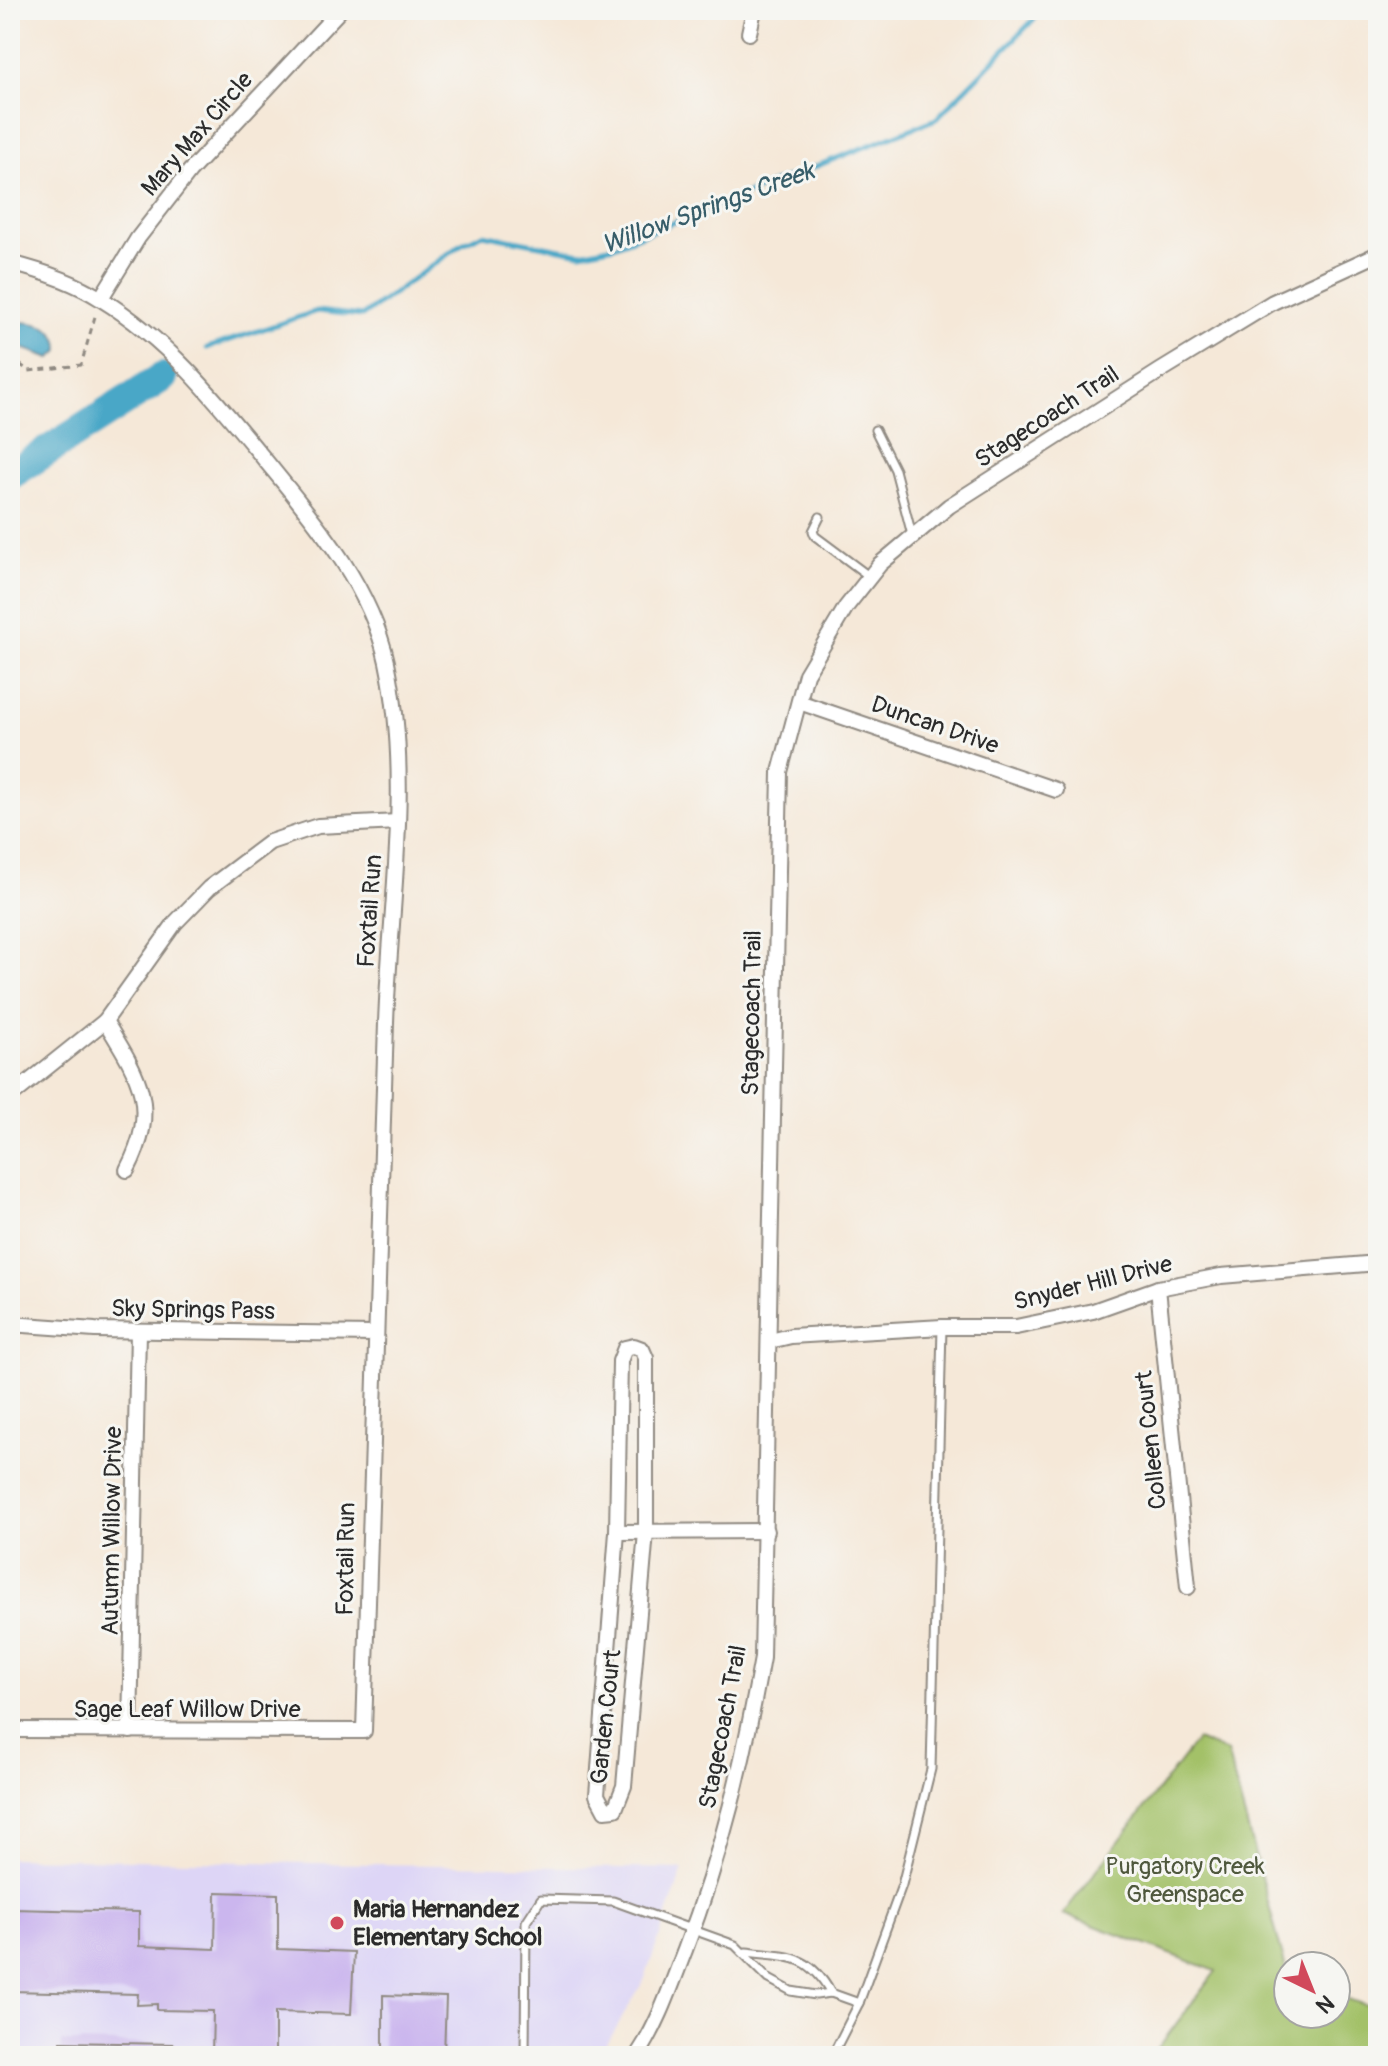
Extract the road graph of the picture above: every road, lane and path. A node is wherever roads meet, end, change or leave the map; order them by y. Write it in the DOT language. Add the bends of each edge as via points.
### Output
graph roads {
  1 [pos="340,10"];
  2 [pos="754,10"];
  3 [pos="749,33"];
  4 [pos="1378,254"];
  5 [pos="10,263"];
  6 [pos="101,298"];
  7 [pos="10,357"];
  8 [pos="875,430"];
  9 [pos="820,517"];
  10 [pos="913,537"];
  11 [pos="870,577"];
  12 [pos="799,702"];
  13 [pos="1056,790"];
  14 [pos="398,822"];
  15 [pos="105,1021"];
  16 [pos="10,1097"];
  17 [pos="127,1170"];
  18 [pos="1378,1263"];
  19 [pos="1158,1288"];
  20 [pos="10,1324"];
  21 [pos="942,1327"];
  22 [pos="138,1331"];
  23 [pos="375,1334"];
  24 [pos="770,1341"];
  25 [pos="766,1531"];
  26 [pos="617,1532"];
  27 [pos="646,1532"];
  28 [pos="1188,1587"];
  29 [pos="10,1730"];
  30 [pos="130,1731"];
  31 [pos="364,1731"];
  32 [pos="693,1929"];
  33 [pos="746,1952"];
  34 [pos="831,1993"];
  35 [pos="859,2003"];
  36 [pos="525,2056"];
  37 [pos="637,2056"];
  38 [pos="832,2056"];
  1 -- 6 [label="street, Mary Max Circle" via="190,171 138,238"];
  2 -- 3 [label="street"];
  4 -- 10 [label="street, Stagecoach Trail" via="1273,302 961,498"];
  5 -- 6 [label="street, Foxtail Run" via="50,273"];
  6 -- 7 [label="path" via="81,365 29,371"];
  6 -- 14 [label="street, Foxtail Run" via="198,378 321,528 358,586 387,659 399,744"];
  8 -- 10 [label="lane" via="895,470"];
  9 -- 11 [label="lane" via="815,536"];
  10 -- 11 [label="street, Stagecoach Trail"];
  11 -- 12 [label="street, Stagecoach Trail" via="806,674"];
  12 -- 13 [label="street, Duncan Drive"];
  12 -- 24 [label="street, Stagecoach Trail" via="780,772 767,1283"];
  14 -- 15 [label="street" via="318,826 270,842 209,888 175,923"];
  14 -- 23 [label="street, Foxtail Run" via="389,931"];
  15 -- 16 [label="street"];
  15 -- 17 [label="street" via="134,1069 143,1098 143,1139"];
  18 -- 19 [label="street, Snyder Hill Drive" via="1288,1268"];
  19 -- 21 [label="street, Snyder Hill Drive" via="1093,1311 1016,1327"];
  19 -- 28 [label="street, Colleen Court"];
  20 -- 22 [label="street, Sky Springs Pass"];
  21 -- 24 [label="street, Snyder Hill Drive"];
  21 -- 35 [label="lane" via="931,1769 902,1885"];
  22 -- 23 [label="street, Sky Springs Pass"];
  22 -- 30 [label="street, Autumn Willow Drive"];
  23 -- 31 [label="street, Foxtail Run"];
  24 -- 25 [label="street, Stagecoach Trail"];
  25 -- 27 [label="street"];
  25 -- 32 [label="street, Stagecoach Trail" via="762,1658 744,1758 720,1855"];
  26 -- 27 [label="street"];
  26 -- 27 [label="street, Garden Court" via="620,1361 625,1348 634,1346 646,1358"];
  26 -- 27 [label="street, Garden Court" via="597,1795 605,1810 615,1809 624,1786"];
  29 -- 30 [label="street, Sage Leaf Willow Drive"];
  30 -- 31 [label="street, Sage Leaf Willow Drive"];
  32 -- 33 [label="lane"];
  32 -- 36 [label="lane" via="613,1901 541,1899 526,1922"];
  32 -- 37 [label="street, Stagecoach Trail" via="654,2030"];
  33 -- 34 [label="lane" via="778,1985 802,1994"];
  33 -- 34 [label="lane" via="799,1959 821,1976"];
  34 -- 35 [label="lane"];
  35 -- 38 [label="lane"];
}
